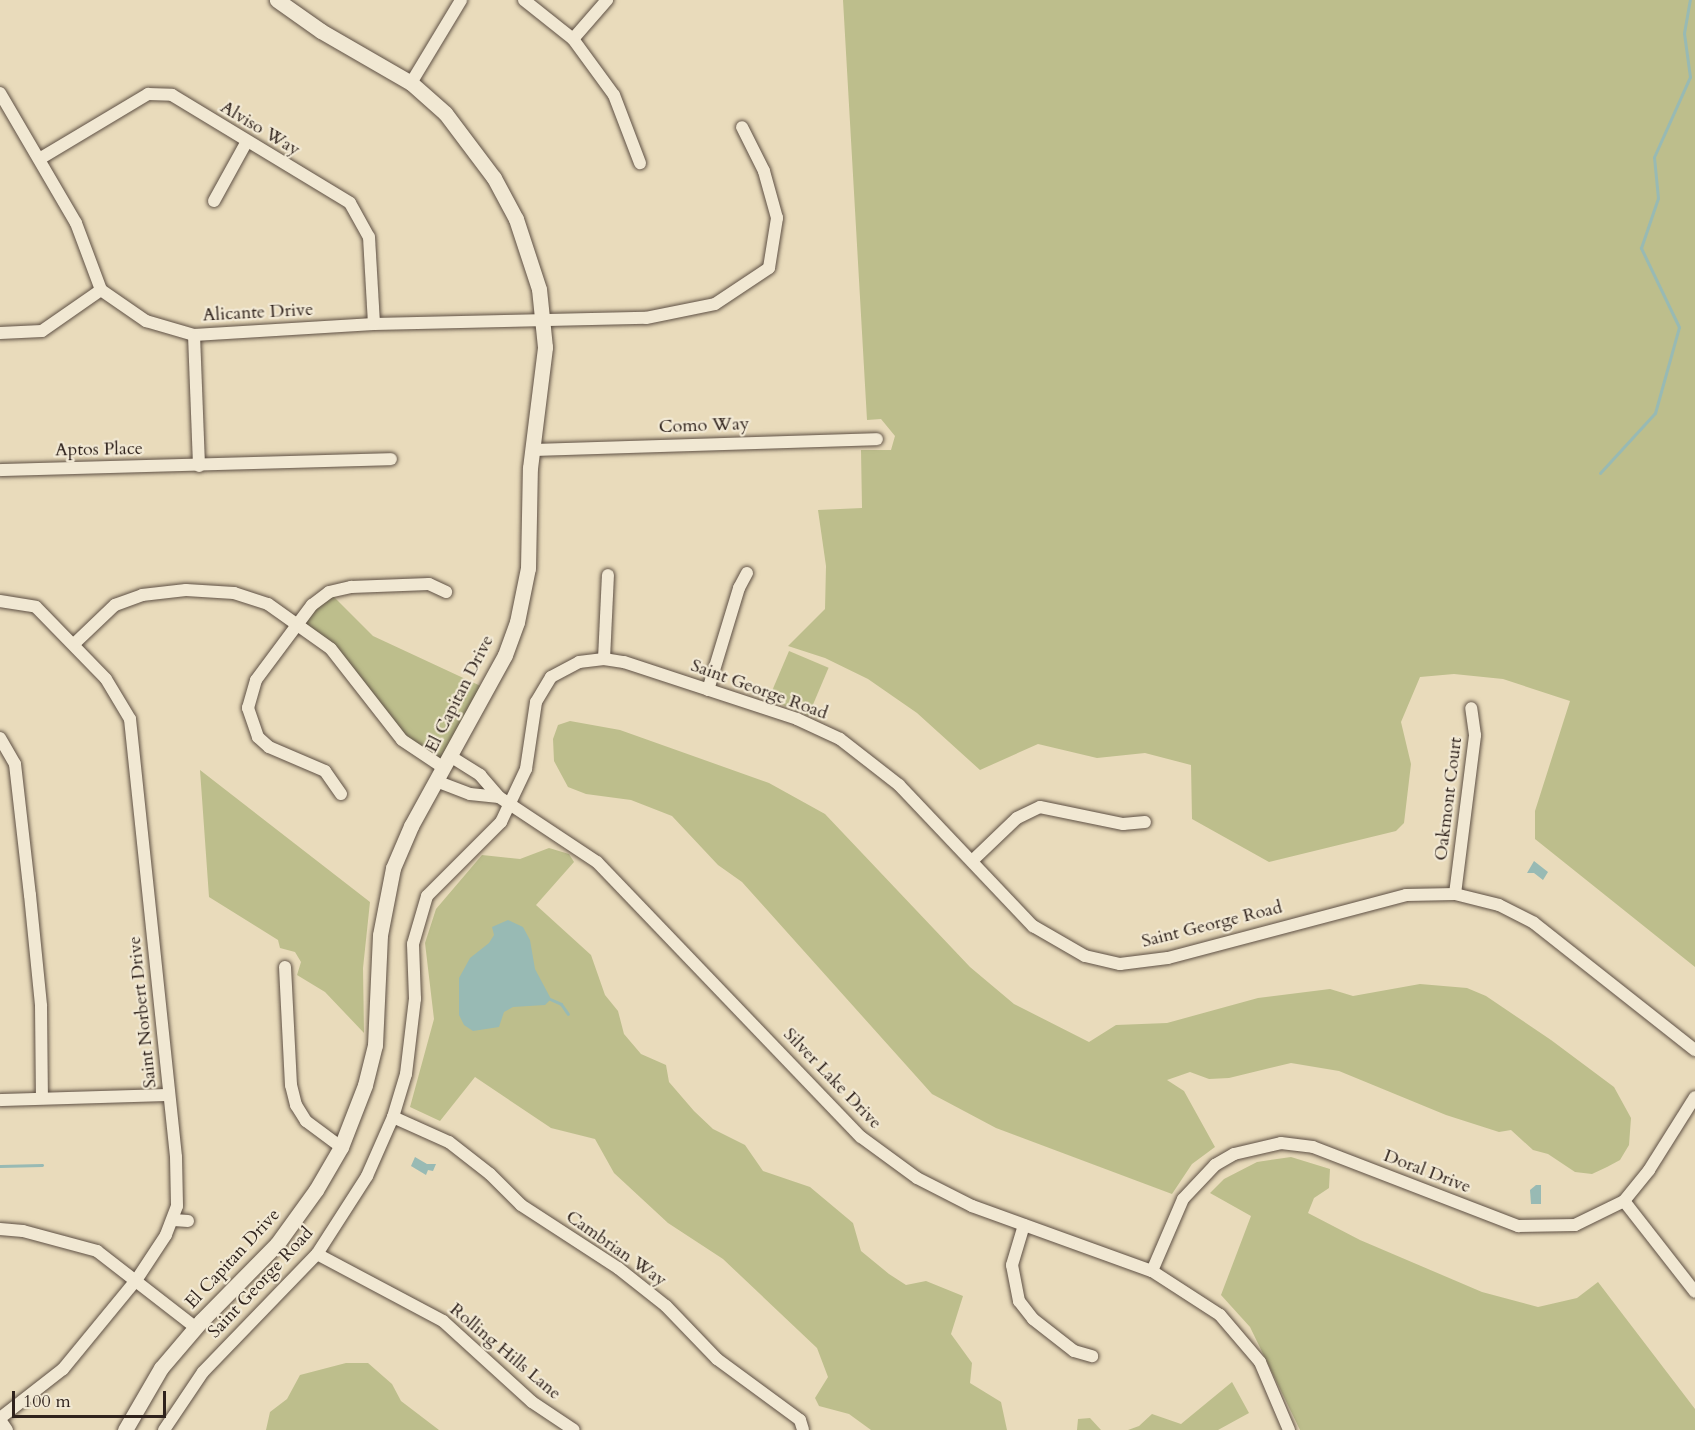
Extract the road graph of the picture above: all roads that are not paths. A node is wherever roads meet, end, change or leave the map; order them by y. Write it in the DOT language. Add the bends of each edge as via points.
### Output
graph roads {
  1 [pos="461,0"];
  2 [pos="524,0"];
  3 [pos="607,0"];
  4 [pos="281,1"];
  5 [pos="573,39"];
  6 [pos="411,82"];
  7 [pos="1,97"];
  8 [pos="742,127"];
  9 [pos="246,143"];
  10 [pos="41,158"];
  11 [pos="640,163"];
  12 [pos="214,201"];
  13 [pos="100,290"];
  14 [pos="543,318"];
  15 [pos="374,324"];
  16 [pos="0,333"];
  17 [pos="194,335"];
  18 [pos="877,439"];
  19 [pos="532,450"];
  20 [pos="391,459"];
  21 [pos="199,465"];
  22 [pos="0,470"];
  23 [pos="747,573"];
  24 [pos="608,574"];
  25 [pos="446,592"];
  26 [pos="0,601"];
  27 [pos="298,624"];
  28 [pos="74,644"];
  29 [pos="604,659"];
  30 [pos="708,690"];
  31 [pos="1471,708"];
  32 [pos="0,738"];
  33 [pos="443,768"];
  34 [pos="341,794"];
  35 [pos="499,797"];
  36 [pos="512,805"];
  37 [pos="1145,822"];
  38 [pos="972,861"];
  39 [pos="1455,894"];
  40 [pos="285,968"];
  41 [pos="1695,1050"];
  42 [pos="169,1095"];
  43 [pos="1695,1097"];
  44 [pos="42,1098"];
  45 [pos="0,1100"];
  46 [pos="393,1117"];
  47 [pos="341,1147"];
  48 [pos="1624,1201"];
  49 [pos="174,1220"];
  50 [pos="188,1221"];
  51 [pos="1024,1225"];
  52 [pos="0,1229"];
  53 [pos="317,1254"];
  54 [pos="1152,1271"];
  55 [pos="137,1280"];
  56 [pos="1695,1292"];
  57 [pos="195,1327"];
  58 [pos="1092,1356"];
  59 [pos="0,1419"];
  60 [pos="7,1430"];
  61 [pos="125,1430"];
  62 [pos="164,1430"];
  63 [pos="574,1430"];
  64 [pos="803,1430"];
  65 [pos="1288,1430"];
  1 -- 6 [label="street"];
  2 -- 5 [label="street"];
  3 -- 5 [label="street"];
  4 -- 6 [label="street, El Capitan Drive"];
  5 -- 11 [label="street" via="614,95"];
  6 -- 14 [label="street, El Capitan Drive" via="445,113 494,178 531,257"];
  7 -- 10 [label="street"];
  8 -- 14 [label="street, Alicante Drive" via="764,171 777,218 769,268 715,304 646,318"];
  9 -- 10 [label="street, Alviso Way" via="172,95 148,94"];
  9 -- 12 [label="street"];
  9 -- 15 [label="street, Alviso Way" via="350,203 369,237"];
  10 -- 13 [label="street" via="76,223"];
  13 -- 16 [label="street" via="42,331"];
  13 -- 17 [label="street, Alicante Drive" via="146,321"];
  14 -- 15 [label="street, Alicante Drive"];
  14 -- 19 [label="street, El Capitan Drive" via="543,383"];
  15 -- 17 [label="street, Alicante Drive"];
  17 -- 21 [label="street"];
  18 -- 19 [label="street, Como Way"];
  19 -- 33 [label="street, El Capitan Drive" via="529,558 517,621 505,655"];
  20 -- 21 [label="street, Aptos Place"];
  21 -- 22 [label="street, Aptos Place"];
  23 -- 30 [label="street" via="738,588"];
  24 -- 29 [label="street"];
  25 -- 27 [label="street" via="429,584 351,586 329,592 312,605"];
  26 -- 28 [label="street, Saint Norbert Drive" via="36,607"];
  27 -- 28 [label="street" via="268,604 234,593 186,590 141,595 115,605"];
  27 -- 33 [label="street" via="331,649 402,741"];
  27 -- 34 [label="street" via="250,694 252,725 269,747 325,771"];
  28 -- 42 [label="street, Saint Norbert Drive" via="119,696 130,720"];
  29 -- 30 [label="street, Saint George Road"];
  29 -- 36 [label="street, Saint George Road" via="562,669 541,691 531,714 526,769"];
  30 -- 38 [label="street, Saint George Road" via="797,720 858,751 899,785"];
  31 -- 39 [label="street, Oakmont Court" via="1475,735"];
  32 -- 44 [label="street" via="15,764 41,1006"];
  33 -- 35 [label="street" via="470,794"];
  33 -- 35 [label="street" via="480,775"];
  33 -- 47 [label="street, El Capitan Drive" via="401,848 387,891 380,935 375,1045 366,1085"];
  35 -- 36 [label="street, Silver Lake Drive"];
  36 -- 46 [label="street, Saint George Road" via="484,843 449,873 424,904 413,944 412,1040"];
  36 -- 51 [label="street, Silver Lake Drive" via="597,862 861,1137 916,1178 972,1206"];
  37 -- 38 [label="street" via="1124,824 1040,807 1017,818"];
  38 -- 39 [label="street, Saint George Road" via="1043,934 1085,956 1120,964 1168,958 1406,895"];
  39 -- 41 [label="street, Saint George Road" via="1499,905 1534,923"];
  40 -- 47 [label="street" via="291,1085 296,1105 306,1121"];
  42 -- 44 [label="street"];
  42 -- 49 [label="street, Saint Norbert Drive" via="176,1157"];
  43 -- 48 [label="street, Doral Drive" via="1649,1170"];
  44 -- 45 [label="street"];
  46 -- 53 [label="street, Saint George Road" via="358,1192"];
  46 -- 64 [label="street, Cambrian Way" via="449,1142 490,1174 520,1205 618,1268 666,1306 717,1359 800,1420"];
  47 -- 57 [label="street, El Capitan Drive" via="277,1244"];
  48 -- 54 [label="street, Doral Drive" via="1575,1225 1537,1228 1500,1220 1313,1147 1281,1143 1258,1146 1234,1154 1199,1179 1183,1199"];
  48 -- 56 [label="street"];
  49 -- 50 [label="street"];
  49 -- 55 [label="street, Saint Norbert Drive"];
  51 -- 54 [label="street, Silver Lake Drive"];
  51 -- 58 [label="street" via="1012,1265 1019,1301 1033,1319 1074,1351"];
  52 -- 55 [label="street" via="23,1231 97,1251"];
  53 -- 62 [label="street, Saint George Road" via="203,1372"];
  53 -- 63 [label="street, Rolling Hills Lane" via="443,1321 532,1402"];
  54 -- 65 [label="street, Silver Lake Drive" via="1220,1315 1260,1362"];
  55 -- 57 [label="street"];
  55 -- 59 [label="street, Saint Norbert Drive" via="63,1369"];
  57 -- 61 [label="street, El Capitan Drive" via="161,1368"];
  59 -- 60 [label="street"];
}
